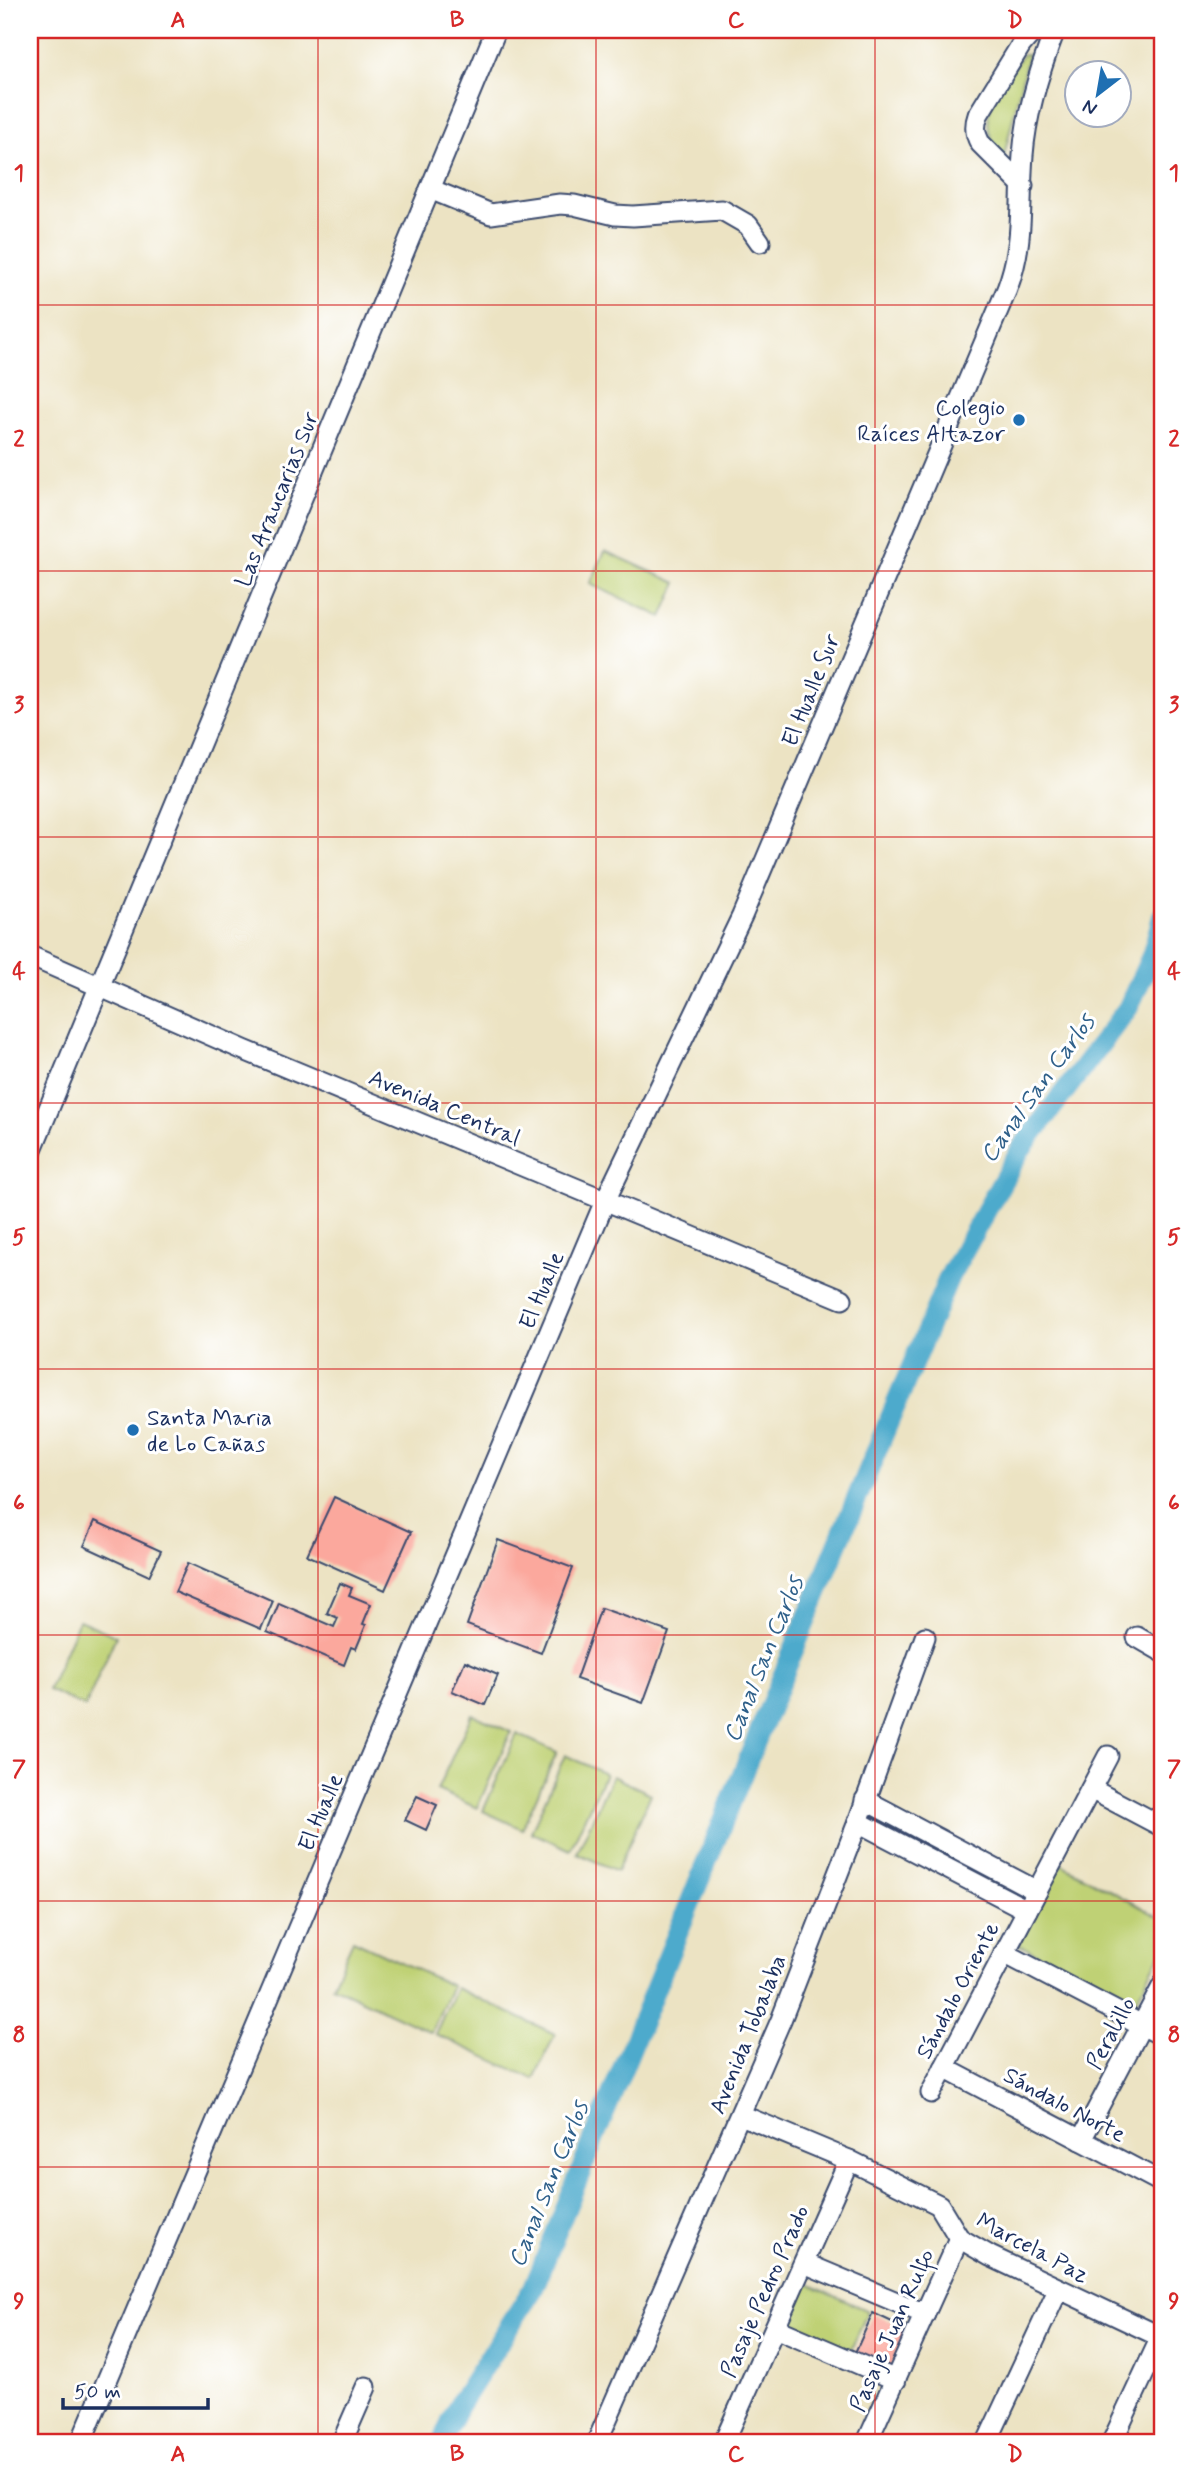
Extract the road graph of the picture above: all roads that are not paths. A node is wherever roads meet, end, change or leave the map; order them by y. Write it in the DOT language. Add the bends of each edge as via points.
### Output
graph roads {
  1 [pos="496,30"];
  2 [pos="1034,30"];
  3 [pos="1055,30"];
  4 [pos="1023,186"];
  5 [pos="430,189"];
  6 [pos="760,242"];
  7 [pos="30,956"];
  8 [pos="101,988"];
  9 [pos="30,1154"];
  10 [pos="605,1201"];
  11 [pos="842,1299"];
  12 [pos="925,1637"];
  13 [pos="1137,1637"];
  14 [pos="1163,1652"];
  15 [pos="1108,1756"];
  16 [pos="1090,1789"];
  17 [pos="865,1800"];
  18 [pos="858,1822"];
  19 [pos="1163,1827"];
  20 [pos="1037,1891"];
  21 [pos="1027,1910"];
  22 [pos="1004,1953"];
  23 [pos="1163,1985"];
  24 [pos="1142,2025"];
  25 [pos="1163,2036"];
  26 [pos="944,2068"];
  27 [pos="931,2093"];
  28 [pos="741,2115"];
  29 [pos="1082,2140"];
  30 [pos="849,2160"];
  31 [pos="1163,2183"];
  32 [pos="959,2238"];
  33 [pos="804,2263"];
  34 [pos="1058,2290"];
  35 [pos="925,2314"];
  36 [pos="775,2328"];
  37 [pos="1162,2337"];
  38 [pos="896,2379"];
  39 [pos="366,2387"];
  40 [pos="80,2442"];
  41 [pos="342,2442"];
  42 [pos="597,2442"];
  43 [pos="724,2442"];
  44 [pos="867,2442"];
  45 [pos="987,2442"];
  46 [pos="1112,2442"];
  1 -- 5 [label="street, Las Araucarias Sur"];
  2 -- 4 [label="street" via="975,122 981,144"];
  3 -- 4 [label="street, El Hualle Sur" via="1027,129"];
  4 -- 10 [label="street, El Hualle Sur" via="1019,250 1007,289 742,916"];
  5 -- 6 [label="street" via="491,214 560,204 633,216 722,210 748,225"];
  5 -- 8 [label="street, Las Araucarias Sur"];
  7 -- 8 [label="street, Avenida Central"];
  8 -- 9 [label="street, Las Araucarias Sur"];
  8 -- 10 [label="street, Avenida Central"];
  10 -- 11 [label="street, Avenida Central"];
  10 -- 40 [label="street, El Hualle"];
  12 -- 17 [label="street, Avenida Tobalaba"];
  13 -- 14 [label="street"];
  15 -- 16 [label="street, Sándalo Oriente"];
  16 -- 19 [label="street"];
  16 -- 20 [label="street, Sándalo Oriente"];
  17 -- 18 [label="street, Avenida Tobalaba"];
  17 -- 20 [label="street"];
  18 -- 21 [label="street, Sándalo Oriente"];
  18 -- 28 [label="street, Avenida Tobalaba"];
  20 -- 21 [label="street, Sándalo Oriente"];
  21 -- 22 [label="street, Sándalo Oriente"];
  22 -- 24 [label="street"];
  22 -- 26 [label="street, Sándalo Oriente"];
  23 -- 24 [label="street, Peralillo"];
  24 -- 25 [label="street"];
  24 -- 29 [label="street, Peralillo"];
  26 -- 27 [label="street, Sándalo Oriente"];
  26 -- 29 [label="street, Sándalo Norte"];
  28 -- 30 [label="street, Marcela Paz"];
  28 -- 42 [label="street, Avenida Tobalaba"];
  29 -- 31 [label="street, Sándalo Norte"];
  30 -- 32 [label="street, Marcela Paz" via="939,2206"];
  30 -- 33 [label="street, Pasaje Pedro Prado"];
  32 -- 34 [label="street, Marcela Paz"];
  32 -- 35 [label="street, Pasaje Juan Rulfo"];
  33 -- 35 [label="street"];
  33 -- 36 [label="street, Pasaje Pedro Prado"];
  34 -- 37 [label="street, Marcela Paz"];
  34 -- 45 [label="street"];
  35 -- 38 [label="street, Pasaje Juan Rulfo"];
  36 -- 38 [label="street"];
  36 -- 43 [label="street, Pasaje Pedro Prado"];
  37 -- 46 [label="street"];
  38 -- 44 [label="street, Pasaje Juan Rulfo"];
  39 -- 41 [label="street"];
}
